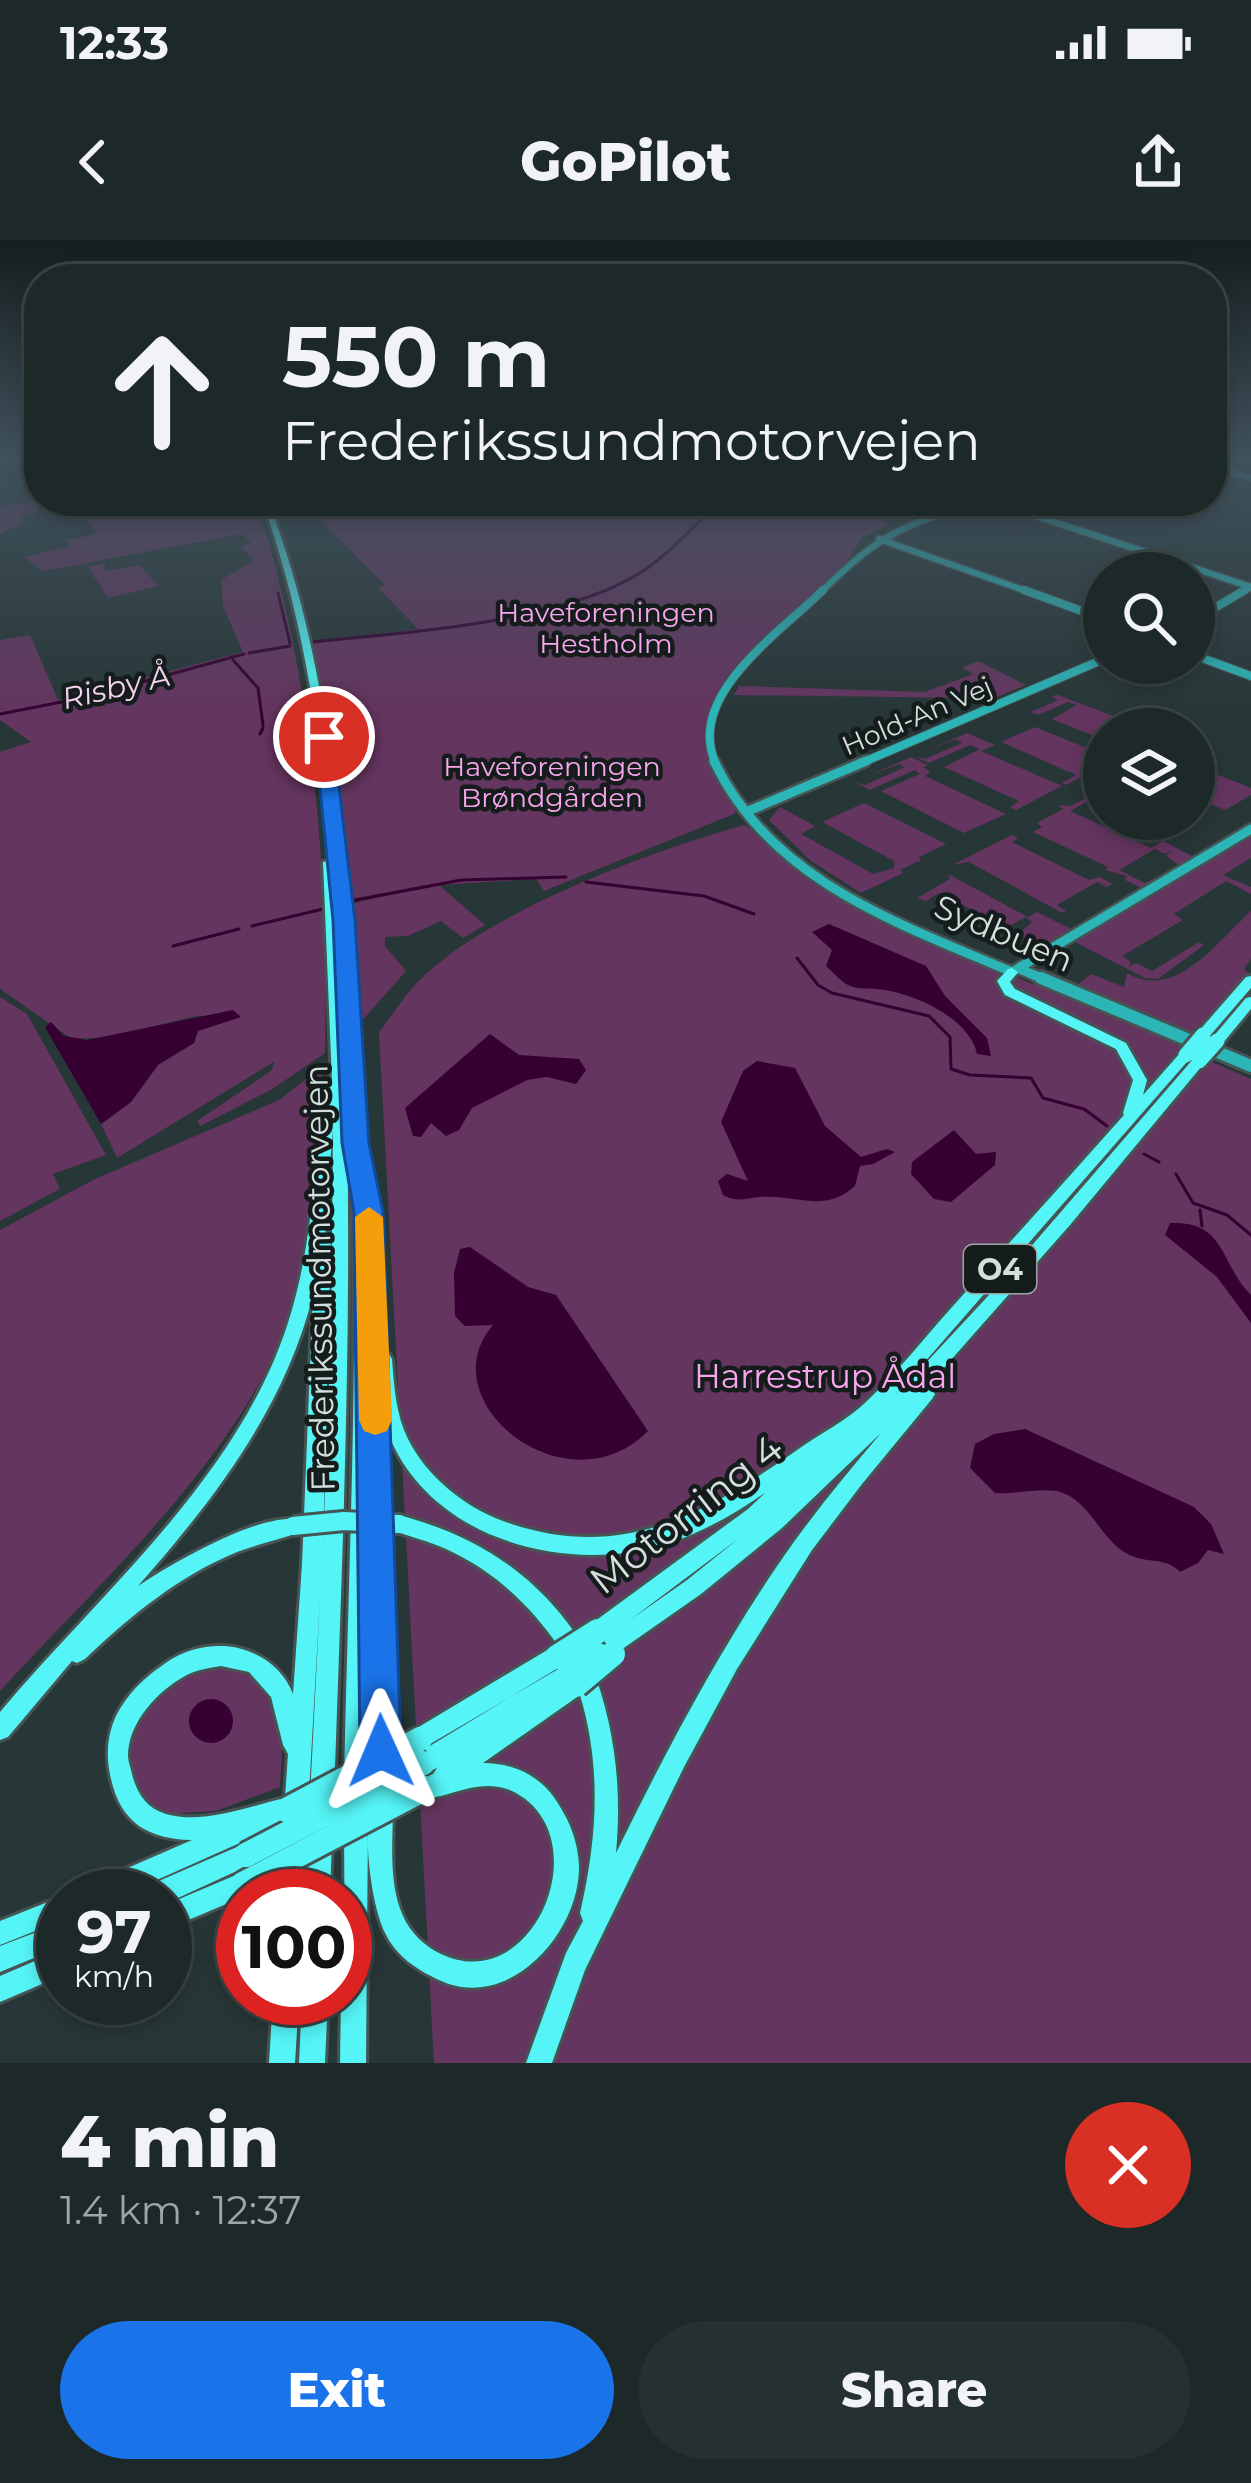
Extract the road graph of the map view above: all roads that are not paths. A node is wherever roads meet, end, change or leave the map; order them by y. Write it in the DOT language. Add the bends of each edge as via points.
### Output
graph roads {
  1 [pos="274,544"];
  2 [pos="278,544"];
  3 [pos="875,544"];
  4 [pos="894,544"];
  5 [pos="1119,544"];
  6 [pos="1251,589"];
  7 [pos="1215,609"];
  8 [pos="1083,612"];
  9 [pos="1215,663"];
  10 [pos="1083,670"];
  11 [pos="1251,676"];
  12 [pos="751,813"];
  13 [pos="1251,829"];
  14 [pos="1017,971"];
  15 [pos="1251,980"];
  16 [pos="1251,1001"];
  17 [pos="1251,1021"];
  18 [pos="336,1022"];
  19 [pos="1210,1038"];
  20 [pos="1192,1058"];
  21 [pos="1251,1066"];
  22 [pos="1123,1127"];
  23 [pos="356,1143"];
  24 [pos="322,1185"];
  25 [pos="371,1251"];
  26 [pos="993,1304"];
  27 [pos="874,1408"];
  28 [pos="606,1644"];
  29 [pos="568,1672"];
  30 [pos="0,1731"];
  31 [pos="423,1764"];
  32 [pos="291,1800"];
  33 [pos="249,1823"];
  34 [pos="151,1869"];
  35 [pos="292,1869"];
  36 [pos="319,1869"];
  37 [pos="192,1879"];
  38 [pos="192,1906"];
  39 [pos="36,1919"];
  40 [pos="0,1933"];
  41 [pos="36,1945"];
  42 [pos="0,1959"];
  43 [pos="577,1961"];
  44 [pos="36,1974"];
  45 [pos="2,1988"];
  46 [pos="284,2025"];
  47 [pos="314,2025"];
  48 [pos="282,2063"];
  49 [pos="312,2063"];
  50 [pos="353,2063"];
  51 [pos="538,2063"];
  1 -- 18 [label="highway, Frederikssundmotorvejen" via="312,717"];
  2 -- 23 [label="highway, Frederikssundmotorvejen" via="324,737"];
  3 -- 12 [label="street, Sydbuen" via="724,701 716,747"];
  4 -- 8 [label="street"];
  5 -- 6 [label="street"];
  6 -- 7 [label="street"];
  9 -- 11 [label="street"];
  10 -- 12 [label="street, Hold-An Vej"];
  12 -- 14 [label="street, Sydbuen" via="785,856 826,886"];
  13 -- 14 [label="street"];
  14 -- 21 [label="street, Sydbuen"];
  14 -- 22 [label="highway, O4" via="1003,981 1010,992 1098,1031 1135,1063 1140,1080"];
  15 -- 19 [label="highway, Motorring 4 / O4"];
  16 -- 19 [label="highway, Motorring 4 / O4"];
  17 -- 19 [label="highway, O4"];
  18 -- 24 [label="highway"];
  18 -- 36 [label="highway, Frederikssundmotorvejen" via="336,1444"];
  19 -- 20 [label="highway, Motorring 4 / O4, bridge"];
  20 -- 22 [label="highway, Motorring 4 / O4"];
  20 -- 26 [label="highway, Motorring 4 / O4"];
  22 -- 27 [label="highway, Motorring 4 / O4"];
  23 -- 25 [label="highway"];
  23 -- 50 [label="highway, Frederikssundmotorvejen"];
  24 -- 30 [label="highway" via="302,1304 257,1412 169,1536"];
  24 -- 32 [label="highway" via="318,1424"];
  25 -- 27 [label="highway" via="386,1400 404,1450 464,1511 530,1539 598,1546 669,1534 736,1502"];
  25 -- 31 [label="highway" via="385,1892 392,1921 427,1963 476,1975 505,1967 548,1932 560,1910 567,1883 562,1830 536,1792 517,1780"];
  26 -- 28 [label="highway, Motorring 4 / O4" via="889,1419 769,1529"];
  26 -- 43 [label="highway" via="762,1606 682,1744"];
  27 -- 28 [label="highway, Motorring 4 / O4"];
  28 -- 29 [label="highway, O4, bridge"];
  28 -- 29 [label="highway, Motorring 4 / O4, bridge"];
  29 -- 31 [label="highway"];
  29 -- 31 [label="highway, Motorring 4 / O4"];
  30 -- 43 [label="highway, bridge" via="160,1581 239,1541 344,1521 399,1524 450,1539 500,1567 544,1608 578,1657 600,1721 608,1826"];
  31 -- 32 [label="highway, Motorring 4 / O4, bridge"];
  31 -- 37 [label="highway, Motorring 4 / O4, bridge"];
  31 -- 38 [label="highway, O4, bridge" via="243,1884"];
  32 -- 33 [label="highway, Motorring 4 / O4"];
  32 -- 33 [label="highway" via="292,1721 272,1676 226,1654 182,1663 132,1710 117,1750 122,1787 143,1816 172,1828"];
  32 -- 35 [label="highway"];
  33 -- 34 [label="highway, Motorring 4 / O4"];
  39 -- 40 [label="highway"];
  41 -- 42 [label="highway"];
  43 -- 51 [label="highway"];
  44 -- 45 [label="highway"];
  46 -- 48 [label="highway"];
  47 -- 49 [label="highway"];
}
